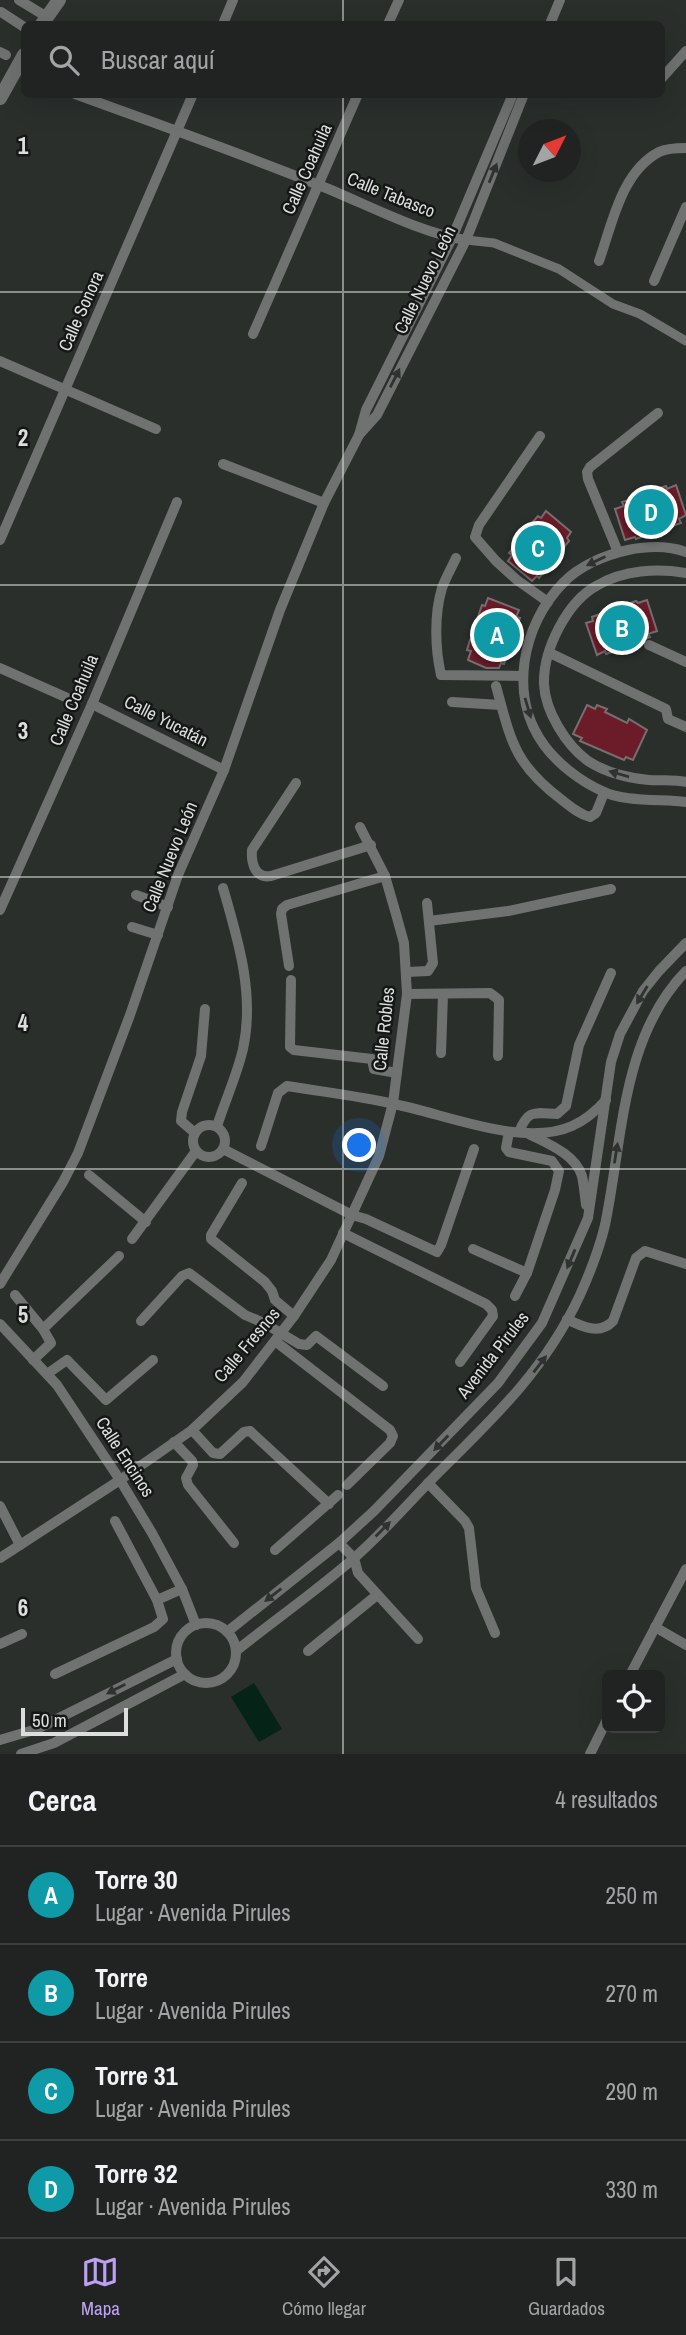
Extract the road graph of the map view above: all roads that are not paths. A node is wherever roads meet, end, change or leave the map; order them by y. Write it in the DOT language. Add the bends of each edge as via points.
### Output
graph roads {
  1 [pos="8,0"];
  2 [pos="19,0"];
  3 [pos="233,0"];
  4 [pos="398,0"];
  5 [pos="560,0"];
  6 [pos="55,1"];
  7 [pos="0,12"];
  8 [pos="45,21"];
  9 [pos="224,21"];
  10 [pos="389,21"];
  11 [pos="550,21"];
  12 [pos="21,25"];
  13 [pos="686,51"];
  14 [pos="20,74"];
  15 [pos="665,75"];
  16 [pos="0,98"];
  17 [pos="86,98"];
  18 [pos="191,98"];
  19 [pos="356,98"];
  20 [pos="511,98"];
  21 [pos="522,98"];
  22 [pos="178,132"];
  23 [pos="686,148"];
  24 [pos="319,185"];
  25 [pos="686,207"];
  26 [pos="452,238"];
  27 [pos="466,240"];
  28 [pos="599,261"];
  29 [pos="654,281"];
  30 [pos="253,334"];
  31 [pos="686,341"];
  32 [pos="0,361"];
  33 [pos="65,391"];
  34 [pos="658,413"];
  35 [pos="156,429"];
  36 [pos="359,435"];
  37 [pos="540,436"];
  38 [pos="223,464"];
  39 [pos="177,502"];
  40 [pos="324,503"];
  41 [pos="0,540"];
  42 [pos="618,552"];
  43 [pos="686,552"];
  44 [pos="456,558"];
  45 [pos="686,573"];
  46 [pos="548,602"];
  47 [pos="537,618"];
  48 [pos="557,630"];
  49 [pos="649,645"];
  50 [pos="550,653"];
  51 [pos="686,662"];
  52 [pos="0,668"];
  53 [pos="523,676"];
  54 [pos="496,686"];
  55 [pos="72,701"];
  56 [pos="452,702"];
  57 [pos="92,704"];
  58 [pos="501,705"];
  59 [pos="686,727"];
  60 [pos="224,770"];
  61 [pos="686,782"];
  62 [pos="296,783"];
  63 [pos="604,793"];
  64 [pos="686,802"];
  65 [pos="360,827"];
  66 [pos="371,845"];
  67 [pos="385,876"];
  68 [pos="223,888"];
  69 [pos="611,889"];
  70 [pos="136,895"];
  71 [pos="427,903"];
  72 [pos="167,907"];
  73 [pos="0,910"];
  74 [pos="429,922"];
  75 [pos="132,927"];
  76 [pos="158,935"];
  77 [pos="686,943"];
  78 [pos="289,966"];
  79 [pos="659,971"];
  80 [pos="686,971"];
  81 [pos="407,972"];
  82 [pos="611,973"];
  83 [pos="291,980"];
  84 [pos="681,984"];
  85 [pos="407,994"];
  86 [pos="443,994"];
  87 [pos="205,1009"];
  88 [pos="441,1053"];
  89 [pos="498,1056"];
  90 [pos="397,1073"];
  91 [pos="606,1100"];
  92 [pos="393,1103"];
  93 [pos="217,1126"];
  94 [pos="195,1133"];
  95 [pos="519,1133"];
  96 [pos="261,1146"];
  97 [pos="223,1149"];
  98 [pos="474,1149"];
  99 [pos="196,1151"];
  100 [pos="89,1175"];
  101 [pos="242,1183"];
  102 [pos="352,1215"];
  103 [pos="588,1218"];
  104 [pos="146,1222"];
  105 [pos="343,1233"];
  106 [pos="132,1239"];
  107 [pos="473,1249"];
  108 [pos="120,1256"];
  109 [pos="686,1264"];
  110 [pos="527,1273"];
  111 [pos="0,1284"];
  112 [pos="15,1295"];
  113 [pos="516,1296"];
  114 [pos="294,1316"];
  115 [pos="567,1320"];
  116 [pos="141,1321"];
  117 [pos="0,1324"];
  118 [pos="43,1329"];
  119 [pos="278,1337"];
  120 [pos="33,1360"];
  121 [pos="153,1360"];
  122 [pos="460,1363"];
  123 [pos="47,1374"];
  124 [pos="383,1387"];
  125 [pos="192,1430"];
  126 [pos="174,1442"];
  127 [pos="120,1480"];
  128 [pos="428,1483"];
  129 [pos="347,1486"];
  130 [pos="0,1506"];
  131 [pos="115,1521"];
  132 [pos="234,1543"];
  133 [pos="339,1543"];
  134 [pos="20,1545"];
  135 [pos="275,1550"];
  136 [pos="0,1558"];
  137 [pos="354,1558"];
  138 [pos="686,1569"];
  139 [pos="182,1590"];
  140 [pos="377,1595"];
  141 [pos="157,1600"];
  142 [pos="196,1625"];
  143 [pos="655,1627"];
  144 [pos="227,1632"];
  145 [pos="495,1633"];
  146 [pos="22,1634"];
  147 [pos="418,1639"];
  148 [pos="0,1644"];
  149 [pos="686,1645"];
  150 [pos="236,1651"];
  151 [pos="308,1651"];
  152 [pos="177,1659"];
  153 [pos="633,1670"];
  154 [pos="55,1674"];
  155 [pos="185,1674"];
  156 [pos="602,1730"];
  157 [pos="0,1740"];
  158 [pos="21,1754"];
  159 [pos="590,1754"];
  1 -- 7 [label="street"];
  2 -- 8 [label="street"];
  3 -- 9 [label="street"];
  4 -- 10 [label="street"];
  5 -- 11 [label="street"];
  6 -- 8 [label="street"];
  7 -- 12 [label="street"];
  13 -- 15 [label="street"];
  14 -- 16 [label="street"];
  17 -- 22 [label="street, Calle Tabasco"];
  18 -- 22 [label="street, Calle Sonora"];
  19 -- 24 [label="street, Calle Coahuila"];
  20 -- 26 [label="street, Calle Nuevo León"];
  27 -- 21 [label="street, Calle Nuevo León, one-way"];
  22 -- 24 [label="street, Calle Tabasco"];
  22 -- 33 [label="street, Calle Sonora"];
  23 -- 28 [label="street" via="659,152 641,166 626,187"];
  24 -- 26 [label="street, Calle Tabasco"];
  24 -- 30 [label="street, Calle Coahuila"];
  25 -- 29 [label="street"];
  26 -- 27 [label="street, Calle Tabasco"];
  26 -- 36 [label="street, Calle Nuevo León" via="366,410"];
  27 -- 31 [label="street, Calle Tabasco" via="494,243 559,269 613,304"];
  36 -- 27 [label="street, Calle Nuevo León, one-way" via="377,415"];
  32 -- 33 [label="street"];
  33 -- 35 [label="street"];
  33 -- 41 [label="street, Calle Sonora"];
  34 -- 42 [label="street" via="587,472"];
  36 -- 40 [label="street, Calle Nuevo León"];
  37 -- 46 [label="street" via="475,537 517,580"];
  38 -- 40 [label="street"];
  39 -- 57 [label="street, Calle Coahuila"];
  40 -- 60 [label="street, Calle Nuevo León" via="279,610"];
  42 -- 43 [label="street" via="661,547"];
  42 -- 46 [label="street, one-way" via="583,568"];
  44 -- 53 [label="street" via="442,587 437,616 441,675"];
  45 -- 48 [label="street" via="665,570 612,578 583,596"];
  46 -- 47 [label="street"];
  47 -- 48 [label="street"];
  47 -- 53 [label="street"];
  48 -- 50 [label="street"];
  49 -- 51 [label="street"];
  50 -- 59 [label="street" via="666,709 668,719"];
  61 -- 50 [label="street, one-way" via="622,776 587,760 551,715 544,684"];
  52 -- 55 [label="street"];
  53 -- 63 [label="street, one-way" via="530,716 543,744 569,771"];
  54 -- 58 [label="street"];
  56 -- 58 [label="street"];
  57 -- 60 [label="street, Calle Yucatán"];
  57 -- 73 [label="street, Calle Coahuila"];
  58 -- 63 [label="street" via="521,759 548,789 590,817 601,806"];
  60 -- 72 [label="street, Calle Nuevo León"];
  62 -- 66 [label="street" via="252,850 259,874 271,876"];
  63 -- 64 [label="street"];
  65 -- 66 [label="street, Calle Robles"];
  66 -- 67 [label="street, Calle Robles"];
  67 -- 78 [label="street" via="282,909"];
  67 -- 81 [label="street, Calle Robles" via="404,943"];
  68 -- 93 [label="street" via="241,950 247,1002 243,1048"];
  69 -- 74 [label="street"];
  70 -- 72 [label="street"];
  71 -- 74 [label="street"];
  72 -- 76 [label="street, Calle Nuevo León"];
  74 -- 81 [label="street" via="433,963 428,971"];
  75 -- 76 [label="street"];
  76 -- 111 [label="street, Calle Nuevo León" via="78,1153"];
  77 -- 79 [label="street, Avenida Pirules"];
  79 -- 84 [label="street"];
  79 -- 91 [label="street, Avenida Pirules, one-way" via="620,1034"];
  80 -- 84 [label="street"];
  81 -- 85 [label="street, Calle Robles"];
  82 -- 95 [label="street" via="579,1045 566,1106 557,1114 527,1116"];
  83 -- 90 [label="street" via="290,1047 372,1059 374,1069"];
  115 -- 84 [label="street, one-way" via="604,1227 633,1070 664,998"];
  85 -- 86 [label="street"];
  85 -- 90 [label="street, Calle Robles"];
  86 -- 88 [label="street"];
  86 -- 89 [label="street" via="495,995 499,1000"];
  87 -- 94 [label="street" via="201,1056 181,1121"];
  90 -- 92 [label="street, Calle Robles"];
  91 -- 95 [label="street" via="590,1117 571,1127"];
  91 -- 103 [label="street, Avenida Pirules"];
  92 -- 95 [label="street"];
  92 -- 96 [label="street" via="287,1086 278,1093"];
  92 -- 102 [label="street, Calle Fresnos" via="379,1156"];
  93 -- 94 [label="street" via="204,1125"];
  93 -- 97 [label="street" via="225,1136"];
  94 -- 99 [label="street"];
  95 -- 103 [label="street" via="572,1160 581,1174"];
  95 -- 110 [label="street" via="506,1147 509,1152 552,1161 559,1171"];
  97 -- 99 [label="street" via="207,1157"];
  97 -- 102 [label="street"];
  98 -- 102 [label="street" via="437,1252"];
  99 -- 104 [label="street"];
  100 -- 104 [label="street"];
  101 -- 114 [label="street" via="211,1239 265,1282 275,1300"];
  102 -- 105 [label="street, Calle Fresnos"];
  103 -- 133 [label="street, Avenida Pirules, one-way" via="542,1323 498,1383"];
  104 -- 106 [label="street"];
  105 -- 114 [label="street, Calle Fresnos"];
  105 -- 122 [label="street" via="492,1310 493,1316"];
  107 -- 110 [label="street"];
  108 -- 118 [label="street"];
  109 -- 115 [label="street" via="645,1251 636,1258 607,1327 580,1326"];
  110 -- 113 [label="street"];
  112 -- 118 [label="street"];
  114 -- 119 [label="street, Calle Fresnos"];
  128 -- 115 [label="street, one-way" via="502,1410 545,1358"];
  116 -- 119 [label="street" via="189,1273"];
  117 -- 120 [label="street, Calle Encinos"];
  118 -- 120 [label="street" via="51,1343"];
  119 -- 124 [label="street" via="307,1345 316,1336"];
  119 -- 125 [label="street, Calle Fresnos" via="243,1382"];
  119 -- 129 [label="street" via="393,1436"];
  120 -- 123 [label="street, Calle Encinos"];
  121 -- 123 [label="street" via="106,1400 67,1360"];
  123 -- 127 [label="street, Calle Encinos"];
  125 -- 126 [label="street, Calle Fresnos"];
  125 -- 135 [label="street" via="217,1454 250,1431 333,1499"];
  126 -- 127 [label="street, Calle Fresnos"];
  126 -- 132 [label="street" via="192,1461 188,1485"];
  127 -- 134 [label="street, Calle Fresnos"];
  127 -- 139 [label="street, Calle Encinos"];
  137 -- 128 [label="street, one-way"];
  128 -- 145 [label="street" via="469,1528 476,1588"];
  130 -- 134 [label="street"];
  131 -- 141 [label="street"];
  133 -- 137 [label="street"];
  133 -- 144 [label="street, Avenida Pirules, one-way"];
  134 -- 136 [label="street, Calle Fresnos"];
  137 -- 140 [label="street" via="358,1573"];
  137 -- 150 [label="street"];
  138 -- 143 [label="street"];
  139 -- 141 [label="street"];
  139 -- 142 [label="street, Calle Encinos"];
  140 -- 147 [label="street"];
  140 -- 151 [label="street"];
  141 -- 154 [label="street" via="160,1623"];
  142 -- 144 [label="street" via="213,1624"];
  142 -- 152 [label="street" via="183,1635"];
  143 -- 149 [label="street"];
  143 -- 153 [label="street"];
  144 -- 150 [label="street"];
  146 -- 148 [label="street"];
  150 -- 155 [label="street" via="236,1661 224,1678 204,1683"];
  152 -- 155 [label="street"];
  152 -- 157 [label="street, one-way" via="37,1729"];
  155 -- 158 [label="street" via="54,1743"];
  156 -- 159 [label="street"];
}
